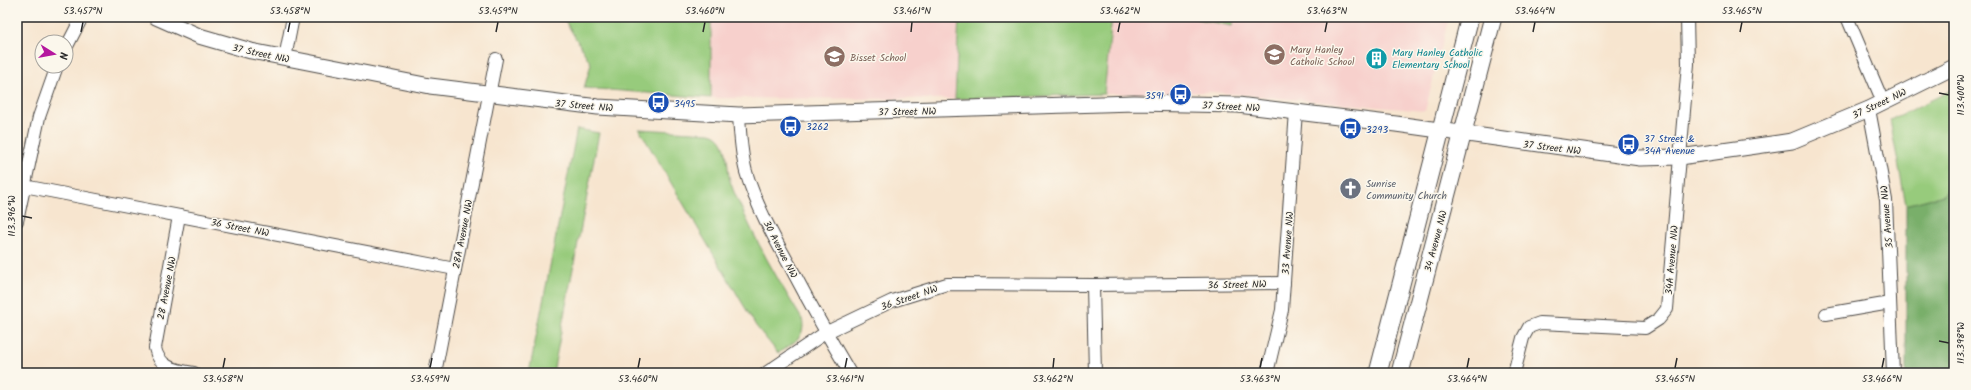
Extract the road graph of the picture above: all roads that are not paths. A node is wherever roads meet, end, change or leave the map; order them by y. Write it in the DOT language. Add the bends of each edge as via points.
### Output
graph roads {
  1 [pos="82,17"];
  2 [pos="156,17"];
  3 [pos="293,17"];
  4 [pos="1470,17"];
  5 [pos="1494,17"];
  6 [pos="1687,17"];
  7 [pos="1848,17"];
  8 [pos="73,34"];
  9 [pos="284,58"];
  10 [pos="496,59"];
  11 [pos="1954,67"];
  12 [pos="54,74"];
  13 [pos="488,94"];
  14 [pos="1883,102"];
  15 [pos="1869,109"];
  16 [pos="1296,112"];
  17 [pos="739,115"];
  18 [pos="1439,131"];
  19 [pos="1463,134"];
  20 [pos="1680,157"];
  21 [pos="24,186"];
  22 [pos="179,216"];
  23 [pos="17,221"];
  24 [pos="455,269"];
  25 [pos="1284,283"];
  26 [pos="1093,286"];
  27 [pos="1890,303"];
  28 [pos="1826,314"];
  29 [pos="826,333"];
  30 [pos="194,373"];
  31 [pos="435,373"];
  32 [pos="766,373"];
  33 [pos="850,373"];
  34 [pos="1095,373"];
  35 [pos="1267,373"];
  36 [pos="1378,373"];
  37 [pos="1400,373"];
  38 [pos="1514,373"];
  39 [pos="1893,373"];
  1 -- 8 [label="street"];
  2 -- 9 [label="street, 37 Street NW" via="226,45"];
  3 -- 9 [label="street"];
  4 -- 18 [label="main road"];
  5 -- 19 [label="main road, 34 Avenue NW"];
  6 -- 20 [label="street, 34A Avenue NW" via="1688,64"];
  7 -- 14 [label="street"];
  9 -- 13 [label="street, 37 Street NW" via="430,86"];
  10 -- 13 [label="street"];
  11 -- 14 [label="street, 37 Street NW"];
  12 -- 21 [label="street" via="39,116"];
  13 -- 17 [label="street, 37 Street NW" via="598,107"];
  13 -- 24 [label="street, 28A Avenue NW"];
  14 -- 15 [label="street, 37 Street NW"];
  15 -- 20 [label="street, 37 Street NW" via="1792,141"];
  15 -- 27 [label="street, 35 Avenue NW" via="1886,200"];
  16 -- 17 [label="street, 37 Street NW" via="1238,105 1147,103"];
  16 -- 18 [label="street, 37 Street NW"];
  16 -- 25 [label="street, 33 Avenue NW"];
  17 -- 29 [label="street, 30 Avenue NW" via="740,144 746,172 776,242"];
  18 -- 19 [label="street, 37 Street NW"];
  18 -- 36 [label="main road"];
  19 -- 20 [label="street, 37 Street NW" via="1640,158"];
  19 -- 37 [label="main road, 34 Avenue NW"];
  20 -- 38 [label="street, 34A Avenue NW" via="1667,309 1660,319 1644,328 1540,323 1529,327 1523,338"];
  21 -- 22 [label="street, 36 Street NW"];
  21 -- 23 [label="street"];
  22 -- 24 [label="street, 36 Street NW"];
  22 -- 30 [label="street, 28 Avenue NW" via="155,348 159,359 168,367"];
  24 -- 31 [label="street, 28A Avenue NW"];
  25 -- 26 [label="street, 36 Street NW"];
  25 -- 35 [label="street, 33 Avenue NW" via="1278,330"];
  26 -- 29 [label="street, 36 Street NW" via="947,284 892,301"];
  26 -- 34 [label="street"];
  27 -- 28 [label="street"];
  27 -- 39 [label="street, 35 Avenue NW"];
  29 -- 32 [label="street, 36 Street NW"];
  29 -- 33 [label="street, 30 Avenue NW"];
}
